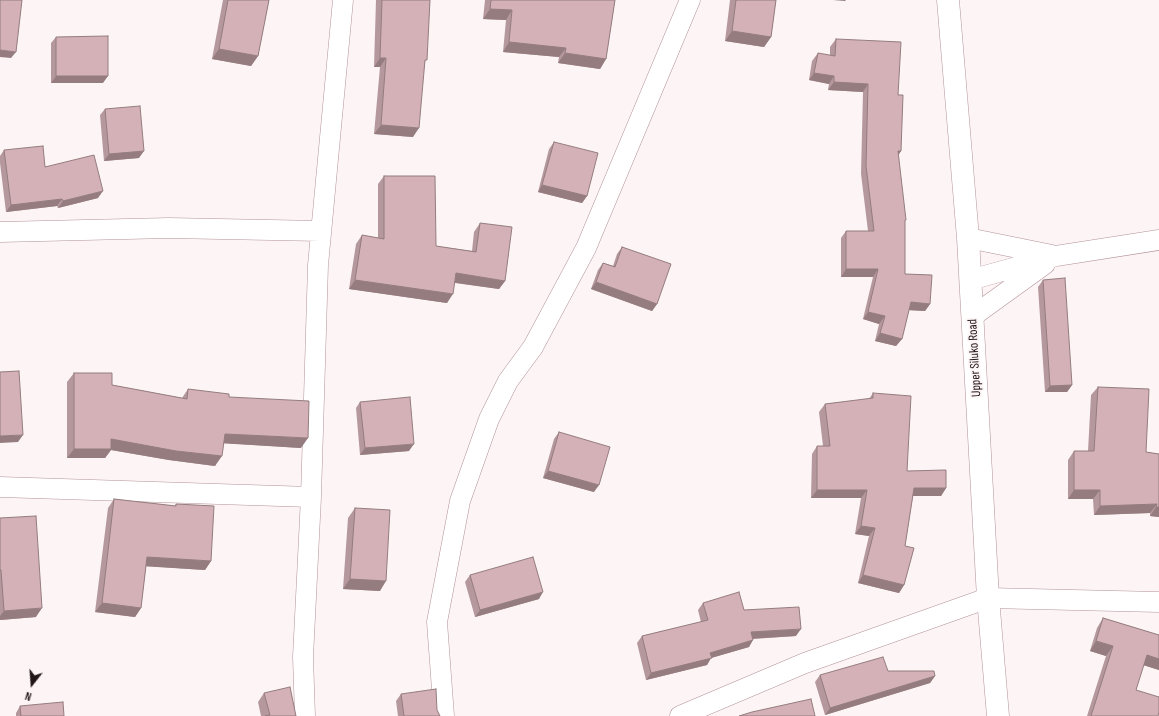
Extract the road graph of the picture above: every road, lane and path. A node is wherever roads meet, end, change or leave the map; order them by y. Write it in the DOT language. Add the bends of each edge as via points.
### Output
graph roads {
  1 [pos="343,0"];
  2 [pos="690,0"];
  3 [pos="948,0"];
  4 [pos="321,231"];
  5 [pos="0,232"];
  6 [pos="968,238"];
  7 [pos="1159,240"];
  8 [pos="1056,256"];
  9 [pos="970,280"];
  10 [pos="973,316"];
  11 [pos="0,487"];
  12 [pos="311,497"];
  13 [pos="988,598"];
  14 [pos="1159,602"];
  15 [pos="305,716"];
  16 [pos="444,716"];
  17 [pos="680,716"];
  18 [pos="998,716"];
  1 -- 4 [label="street"];
  2 -- 16 [label="street" via="586,248 533,347 508,382 489,419 460,501 437,622"];
  3 -- 6 [label="main road, Upper Siluko Road"];
  4 -- 5 [label="street" via="169,228"];
  4 -- 12 [label="street"];
  6 -- 8 [label="street"];
  6 -- 9 [label="main road, Upper Siluko Road"];
  7 -- 8 [label="street"];
  8 -- 9 [label="street"];
  8 -- 10 [label="street"];
  9 -- 10 [label="main road, Upper Siluko Road"];
  10 -- 13 [label="main road, Upper Siluko Road"];
  11 -- 12 [label="street"];
  12 -- 15 [label="street" via="303,657"];
  13 -- 14 [label="street"];
  13 -- 17 [label="street" via="805,663"];
  13 -- 18 [label="main road, Upper Siluko Road"];
}
